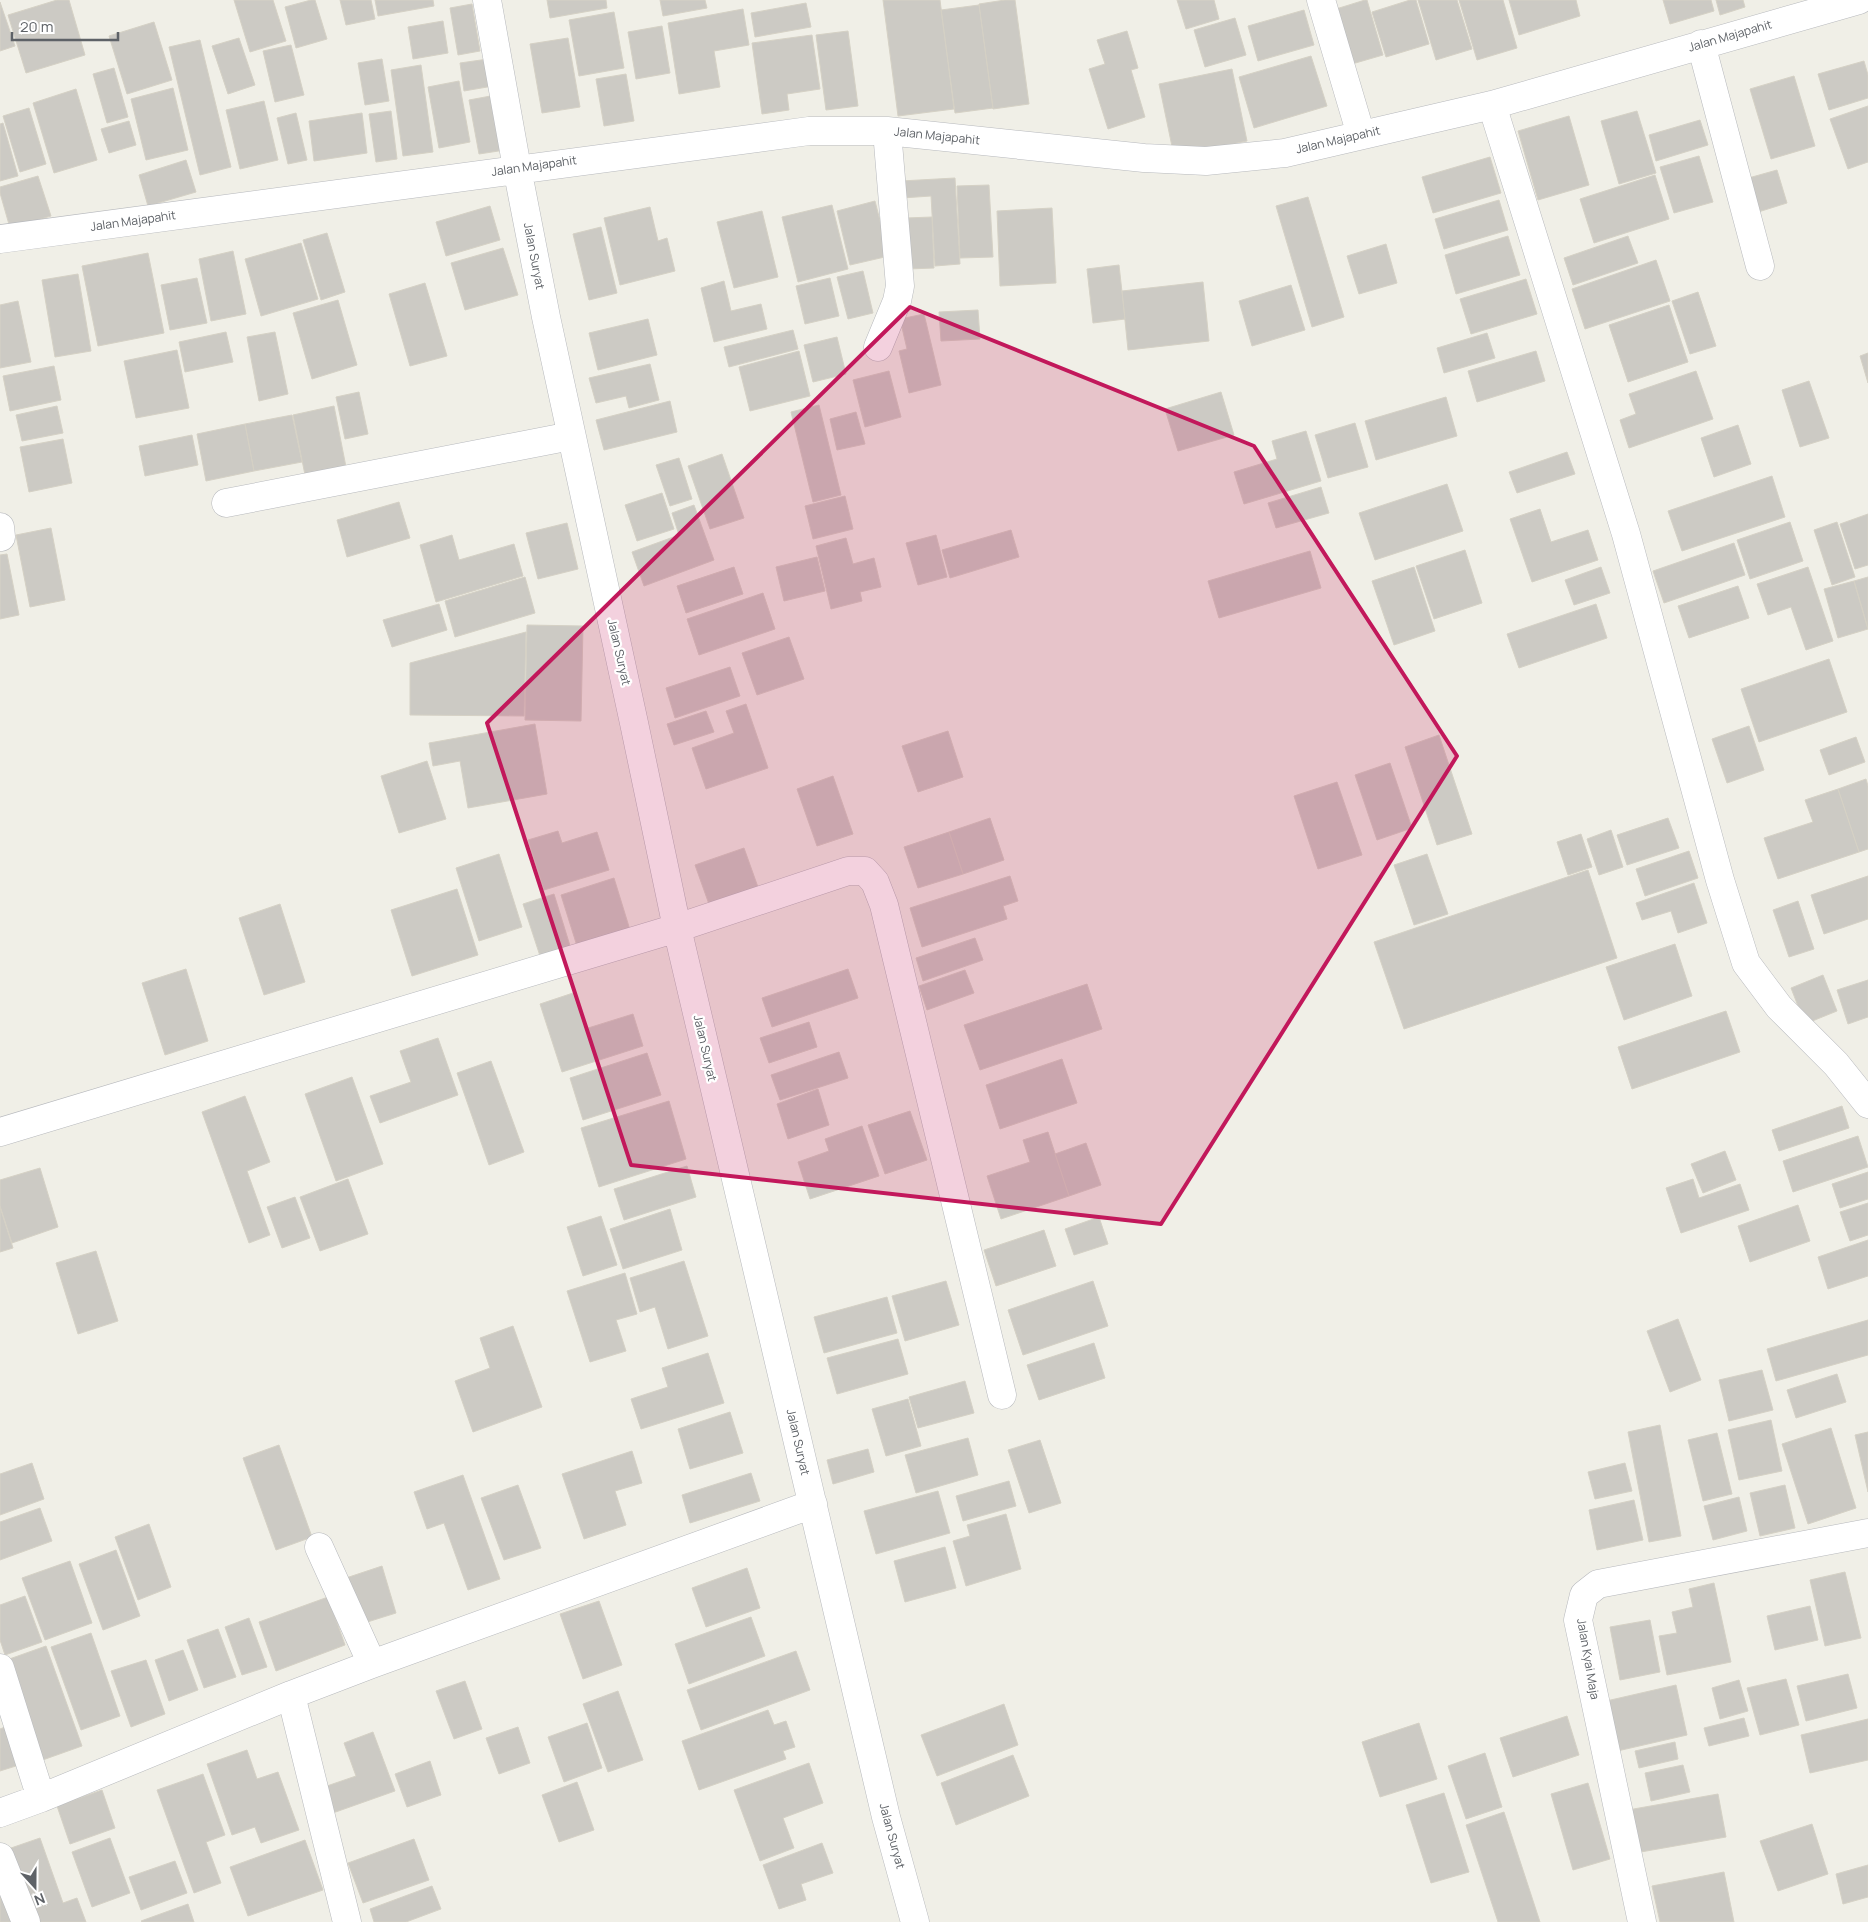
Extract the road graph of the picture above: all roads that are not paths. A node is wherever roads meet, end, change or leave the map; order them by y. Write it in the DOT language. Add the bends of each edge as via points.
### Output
graph roads {
  1 [pos="487,0"];
  2 [pos="1321,0"];
  3 [pos="1859,0"];
  4 [pos="1701,44"];
  5 [pos="1492,105"];
  6 [pos="887,131"];
  7 [pos="1361,135"];
  8 [pos="517,168"];
  9 [pos="0,239"];
  10 [pos="1760,266"];
  11 [pos="878,346"];
  12 [pos="571,436"];
  13 [pos="226,503"];
  14 [pos="677,928"];
  15 [pos="1855,1081"];
  16 [pos="0,1132"];
  17 [pos="1002,1395"];
  18 [pos="813,1504"];
  19 [pos="1868,1533"];
  20 [pos="319,1547"];
  21 [pos="372,1664"];
  22 [pos="0,1668"];
  23 [pos="291,1695"];
  24 [pos="41,1798"];
  25 [pos="0,1813"];
  26 [pos="0,1857"];
  27 [pos="26,1922"];
  28 [pos="347,1922"];
  29 [pos="915,1922"];
  30 [pos="1642,1922"];
  1 -- 8 [label="street, Jalan Suryat"];
  2 -- 7 [label="street"];
  3 -- 4 [label="street, Jalan Majapahit"];
  4 -- 5 [label="street, Jalan Majapahit"];
  4 -- 10 [label="street"];
  5 -- 7 [label="street, Jalan Majapahit"];
  5 -- 15 [label="street" via="1626,534 1720,880 1746,963 1779,1007"];
  6 -- 7 [label="street, Jalan Majapahit" via="1144,158 1206,161 1285,153"];
  6 -- 8 [label="street, Jalan Majapahit" via="809,131"];
  6 -- 11 [label="street" via="900,286"];
  8 -- 9 [label="street, Jalan Majapahit"];
  8 -- 12 [label="street, Jalan Suryat"];
  12 -- 13 [label="street"];
  12 -- 14 [label="street, Jalan Suryat"];
  14 -- 16 [label="street"];
  14 -- 17 [label="street" via="848,871 865,871 875,882 884,905"];
  14 -- 18 [label="street, Jalan Suryat"];
  18 -- 21 [label="street"];
  18 -- 29 [label="street, Jalan Suryat" via="886,1817"];
  19 -- 30 [label="street, Jalan Kyai Maja" via="1598,1584 1584,1595 1578,1620"];
  20 -- 21 [label="street"];
  21 -- 23 [label="street"];
  22 -- 24 [label="street"];
  23 -- 24 [label="street"];
  23 -- 28 [label="street"];
  24 -- 25 [label="street"];
  26 -- 27 [label="street"];
}
